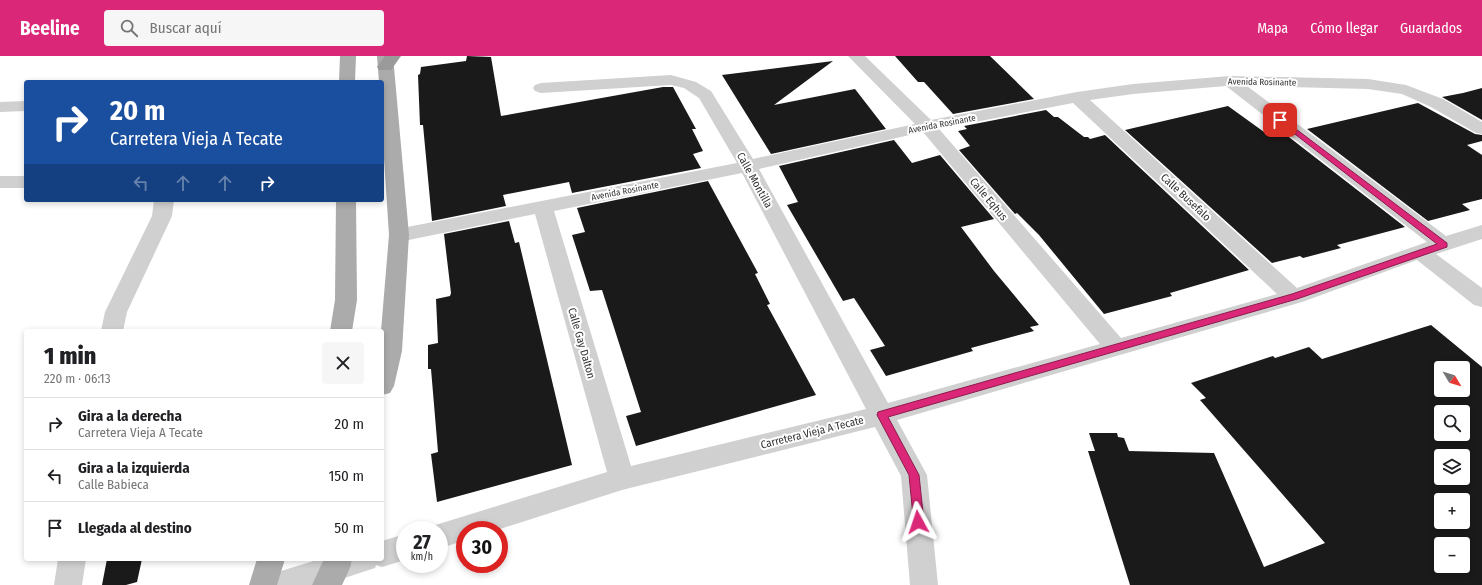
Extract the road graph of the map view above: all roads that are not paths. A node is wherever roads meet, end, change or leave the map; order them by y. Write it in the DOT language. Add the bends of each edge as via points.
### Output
graph roads {
  1 [pos="348,56"];
  2 [pos="856,56"];
  3 [pos="388,60"];
  4 [pos="347,80"];
  5 [pos="1230,81"];
  6 [pos="541,88"];
  7 [pos="1077,97"];
  8 [pos="24,106"];
  9 [pos="0,107"];
  10 [pos="927,126"];
  11 [pos="1482,129"];
  12 [pos="748,166"];
  13 [pos="1,182"];
  14 [pos="24,182"];
  15 [pos="164,202"];
  16 [pos="346,202"];
  17 [pos="543,207"];
  18 [pos="1482,232"];
  19 [pos="399,235"];
  20 [pos="1444,245"];
  21 [pos="1420,252"];
  22 [pos="1294,297"];
  23 [pos="1482,299"];
  24 [pos="112,329"];
  25 [pos="341,329"];
  26 [pos="1117,348"];
  27 [pos="384,378"];
  28 [pos="882,415"];
  29 [pos="622,479"];
  30 [pos="448,533"];
  31 [pos="396,549"];
  32 [pos="384,553"];
  33 [pos="72,561"];
  34 [pos="271,561"];
  35 [pos="360,561"];
  36 [pos="333,571"];
  37 [pos="68,585"];
  38 [pos="263,585"];
  39 [pos="278,585"];
  40 [pos="924,585"];
  1 -- 4 [label="main road"];
  2 -- 10 [label="street, Calle Eqhus"];
  3 -- 19 [label="main road"];
  5 -- 7 [label="street, Avenida Rosinante" via="1133,89"];
  5 -- 11 [label="street, Avenida Rosinante" via="1368,84 1406,90 1437,103"];
  5 -- 20 [label="street"];
  6 -- 12 [label="street, Calle Montilla" via="671,80 690,86 705,95"];
  7 -- 10 [label="street, Avenida Rosinante"];
  7 -- 22 [label="street, Calle Busefalo"];
  8 -- 9 [label="street"];
  10 -- 12 [label="street, Avenida Rosinante"];
  10 -- 26 [label="street, Calle Eqhus"];
  12 -- 17 [label="street, Avenida Rosinante"];
  12 -- 28 [label="street, Calle Montilla"];
  13 -- 14 [label="street"];
  15 -- 24 [label="street" via="162,216 116,312"];
  16 -- 25 [label="main road" via="346,300"];
  17 -- 19 [label="street, Avenida Rosinante"];
  17 -- 29 [label="street, Calle Gay Dalton"];
  18 -- 20 [label="street, Carretera Vieja A Tecate"];
  19 -- 27 [label="main road" via="391,351"];
  20 -- 21 [label="street, Carretera Vieja A Tecate"];
  21 -- 22 [label="street, Carretera Vieja A Tecate"];
  21 -- 23 [label="street"];
  22 -- 26 [label="street, Carretera Vieja A Tecate"];
  26 -- 28 [label="street, Carretera Vieja A Tecate"];
  28 -- 29 [label="street, Carretera Vieja A Tecate"];
  28 -- 40 [label="street, Calle Montilla" via="914,475"];
  29 -- 30 [label="street, Carretera Vieja A Tecate"];
  31 -- 32 [label="street"];
  33 -- 37 [label="street"];
  34 -- 38 [label="main road"];
  35 -- 36 [label="street"];
  36 -- 39 [label="street"];
}
